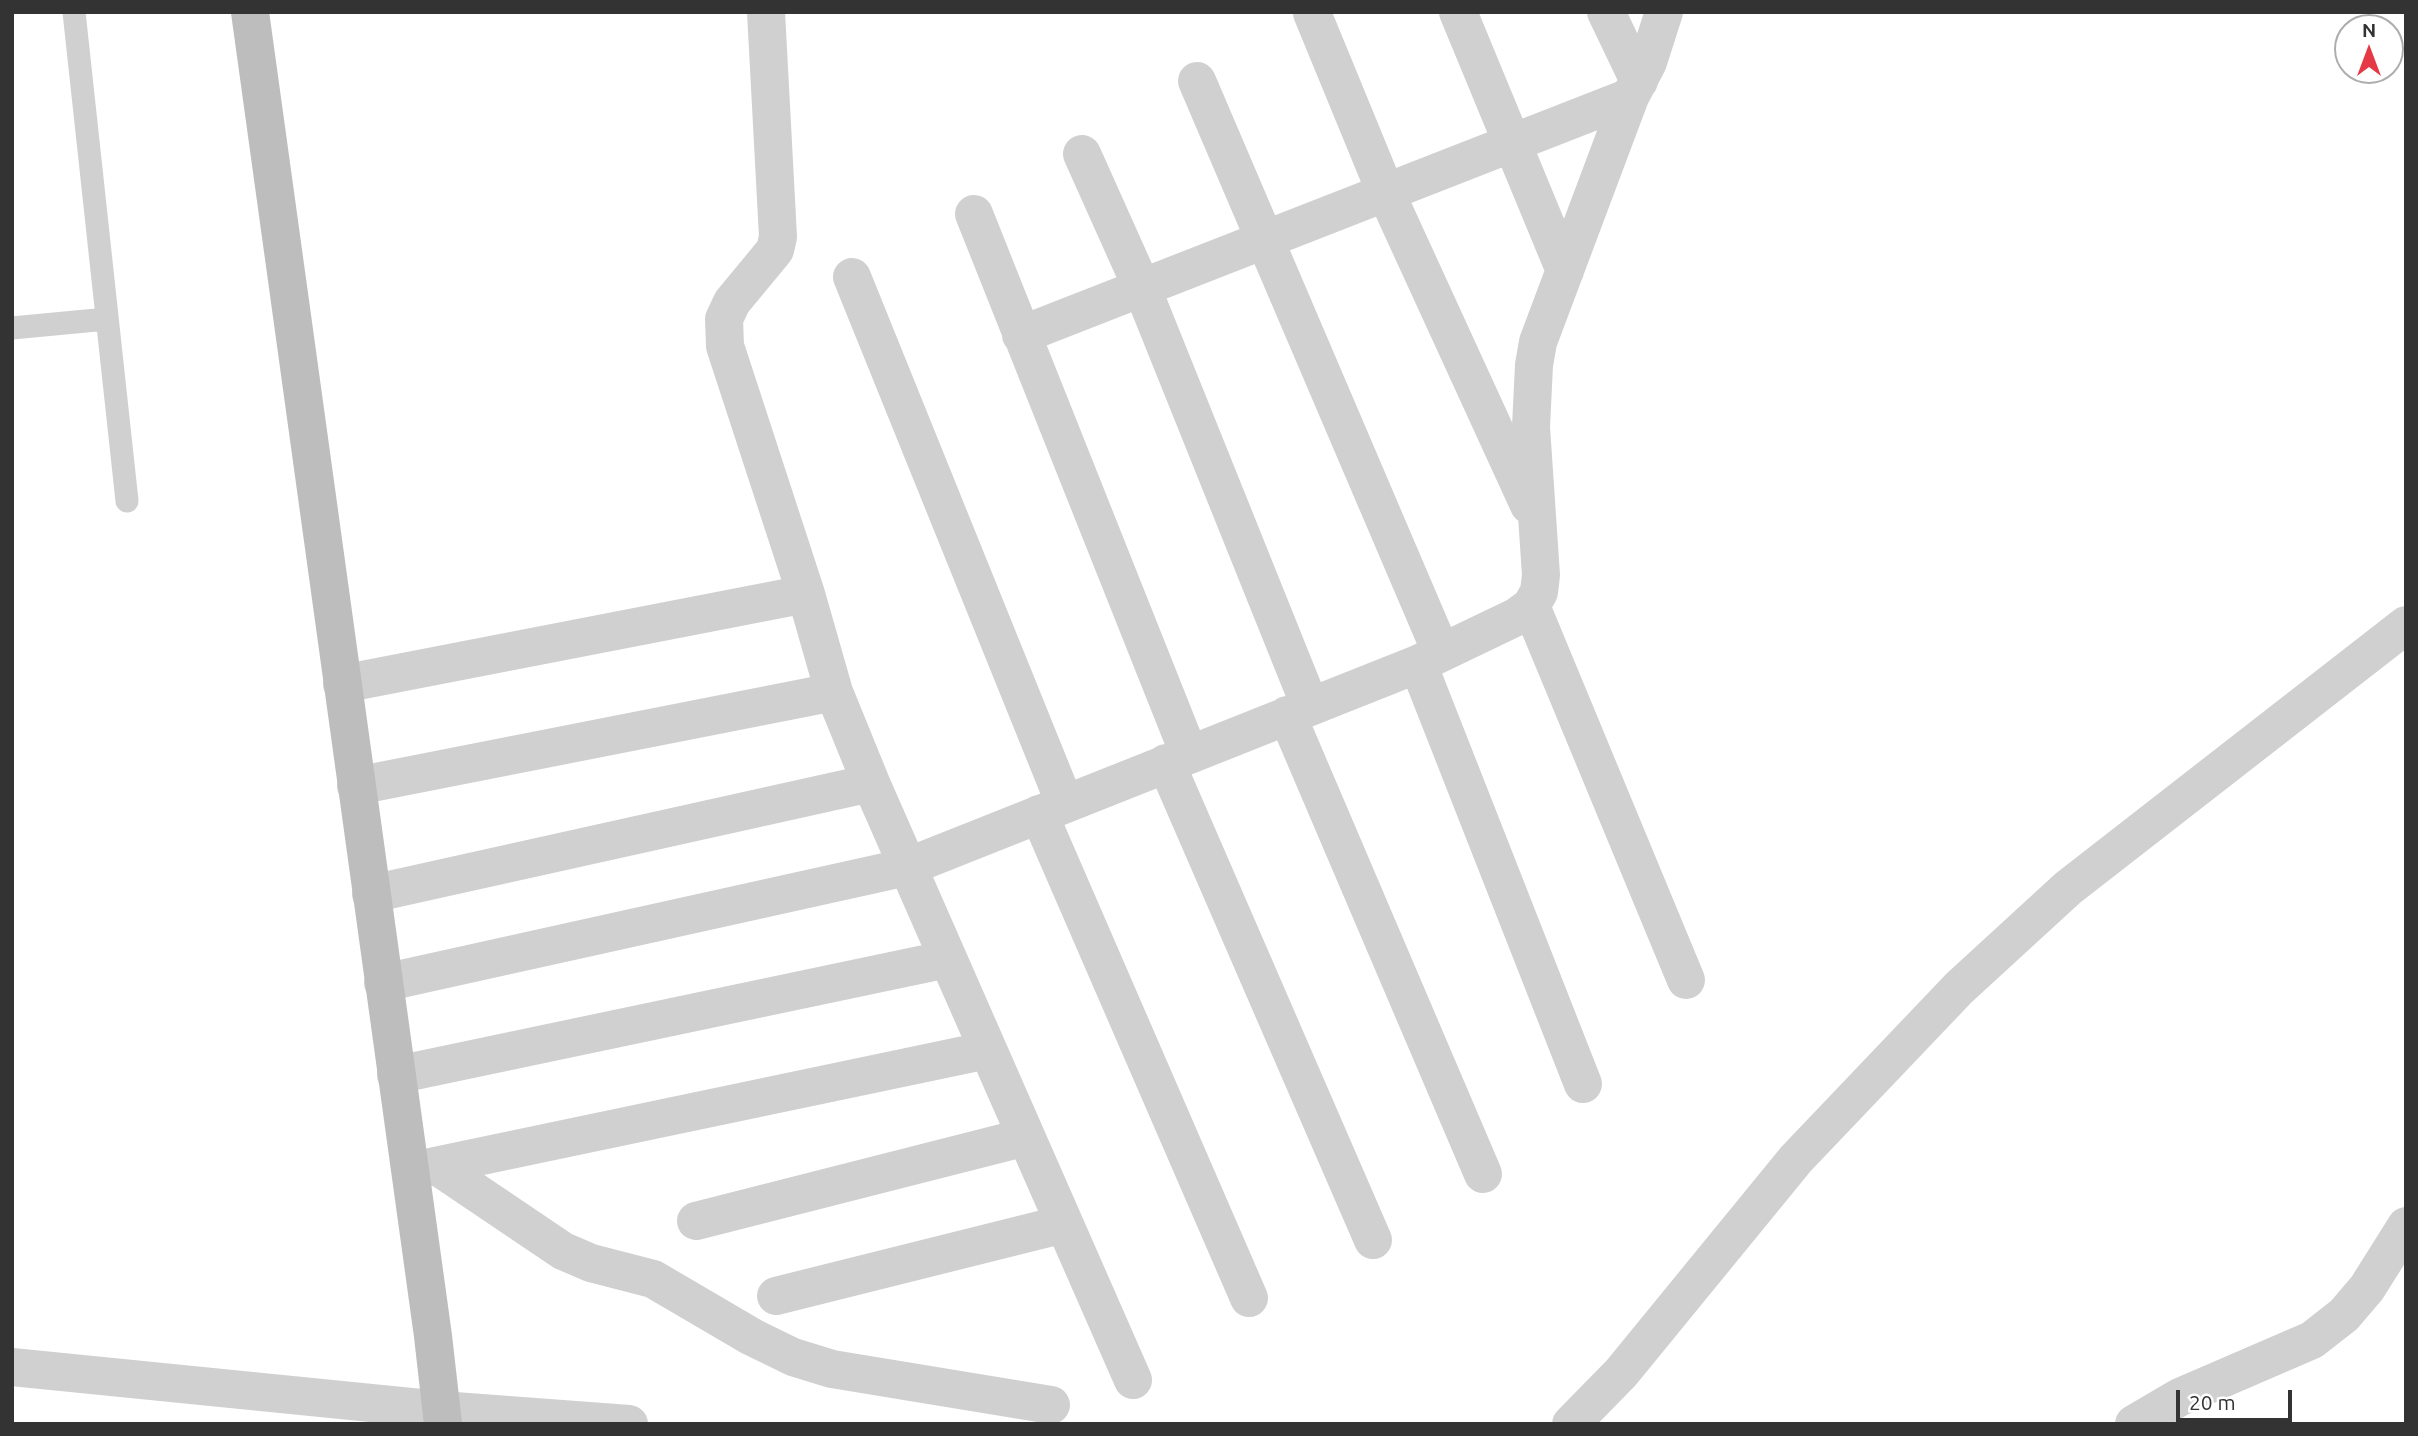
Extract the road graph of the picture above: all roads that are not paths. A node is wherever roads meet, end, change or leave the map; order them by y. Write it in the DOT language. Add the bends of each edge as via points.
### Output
graph roads {
  1 [pos="74,12"];
  2 [pos="250,12"];
  3 [pos="766,12"];
  4 [pos="1458,12"];
  5 [pos="1606,12"];
  6 [pos="1664,12"];
  7 [pos="1312,13"];
  8 [pos="1197,81"];
  9 [pos="1634,89"];
  10 [pos="1513,143"];
  11 [pos="1082,154"];
  12 [pos="1386,192"];
  13 [pos="974,214"];
  14 [pos="1264,240"];
  15 [pos="1565,271"];
  16 [pos="852,277"];
  17 [pos="1142,288"];
  18 [pos="107,319"];
  19 [pos="12,328"];
  20 [pos="1021,335"];
  21 [pos="127,501"];
  22 [pos="1538,526"];
  23 [pos="806,594"];
  24 [pos="1531,606"];
  25 [pos="2406,625"];
  26 [pos="1429,658"];
  27 [pos="342,684"];
  28 [pos="834,692"];
  29 [pos="1299,710"];
  30 [pos="1177,759"];
  31 [pos="871,783"];
  32 [pos="356,786"];
  33 [pos="1052,809"];
  34 [pos="907,867"];
  35 [pos="371,894"];
  36 [pos="948,959"];
  37 [pos="1686,980"];
  38 [pos="383,983"];
  39 [pos="988,1050"];
  40 [pos="396,1075"];
  41 [pos="1583,1084"];
  42 [pos="1026,1137"];
  43 [pos="423,1169"];
  44 [pos="1483,1174"];
  45 [pos="696,1221"];
  46 [pos="1064,1224"];
  47 [pos="2406,1226"];
  48 [pos="1373,1240"];
  49 [pos="776,1296"];
  50 [pos="1250,1298"];
  51 [pos="12,1367"];
  52 [pos="1133,1380"];
  53 [pos="1051,1405"];
  54 [pos="442,1417"];
  55 [pos="629,1424"];
  56 [pos="1570,1424"];
  57 [pos="2134,1424"];
  1 -- 18 [label="lane"];
  2 -- 27 [label="street"];
  3 -- 23 [label="street" via="778,237 775,250 732,302 723,335"];
  4 -- 10 [label="street"];
  5 -- 9 [label="street"];
  6 -- 9 [label="street"];
  7 -- 12 [label="street"];
  8 -- 14 [label="street"];
  9 -- 10 [label="street"];
  9 -- 15 [label="street"];
  10 -- 12 [label="street"];
  10 -- 15 [label="street"];
  11 -- 17 [label="street"];
  12 -- 14 [label="street"];
  12 -- 22 [label="street"];
  13 -- 20 [label="street"];
  14 -- 17 [label="street"];
  14 -- 26 [label="street"];
  15 -- 22 [label="street" via="1534,365 1531,427"];
  16 -- 33 [label="street"];
  17 -- 20 [label="street"];
  17 -- 29 [label="street"];
  18 -- 19 [label="lane"];
  18 -- 21 [label="lane"];
  20 -- 30 [label="street"];
  22 -- 24 [label="street" via="1541,575"];
  23 -- 27 [label="street"];
  23 -- 28 [label="street"];
  24 -- 26 [label="street"];
  24 -- 37 [label="street"];
  25 -- 56 [label="street" via="2068,888 1958,988 1796,1160 1621,1373"];
  26 -- 29 [label="street"];
  26 -- 41 [label="street"];
  27 -- 32 [label="street"];
  28 -- 31 [label="street"];
  28 -- 32 [label="street"];
  29 -- 30 [label="street"];
  29 -- 44 [label="street"];
  30 -- 33 [label="street"];
  30 -- 48 [label="street"];
  31 -- 34 [label="street"];
  31 -- 35 [label="street"];
  32 -- 35 [label="street"];
  33 -- 34 [label="street"];
  33 -- 50 [label="street"];
  34 -- 36 [label="street"];
  34 -- 38 [label="street"];
  35 -- 38 [label="street"];
  36 -- 39 [label="street"];
  36 -- 40 [label="street"];
  38 -- 40 [label="street"];
  39 -- 42 [label="street"];
  39 -- 43 [label="street"];
  40 -- 43 [label="street"];
  42 -- 45 [label="street"];
  42 -- 46 [label="street"];
  43 -- 53 [label="street" via="562,1251 591,1264 653,1279 793,1357 832,1369"];
  43 -- 54 [label="street" via="417,1233"];
  46 -- 49 [label="street"];
  46 -- 52 [label="street"];
  47 -- 57 [label="street" via="2367,1288 2344,1315 2312,1340 2180,1397"];
  51 -- 54 [label="street"];
  54 -- 55 [label="street"];
}
